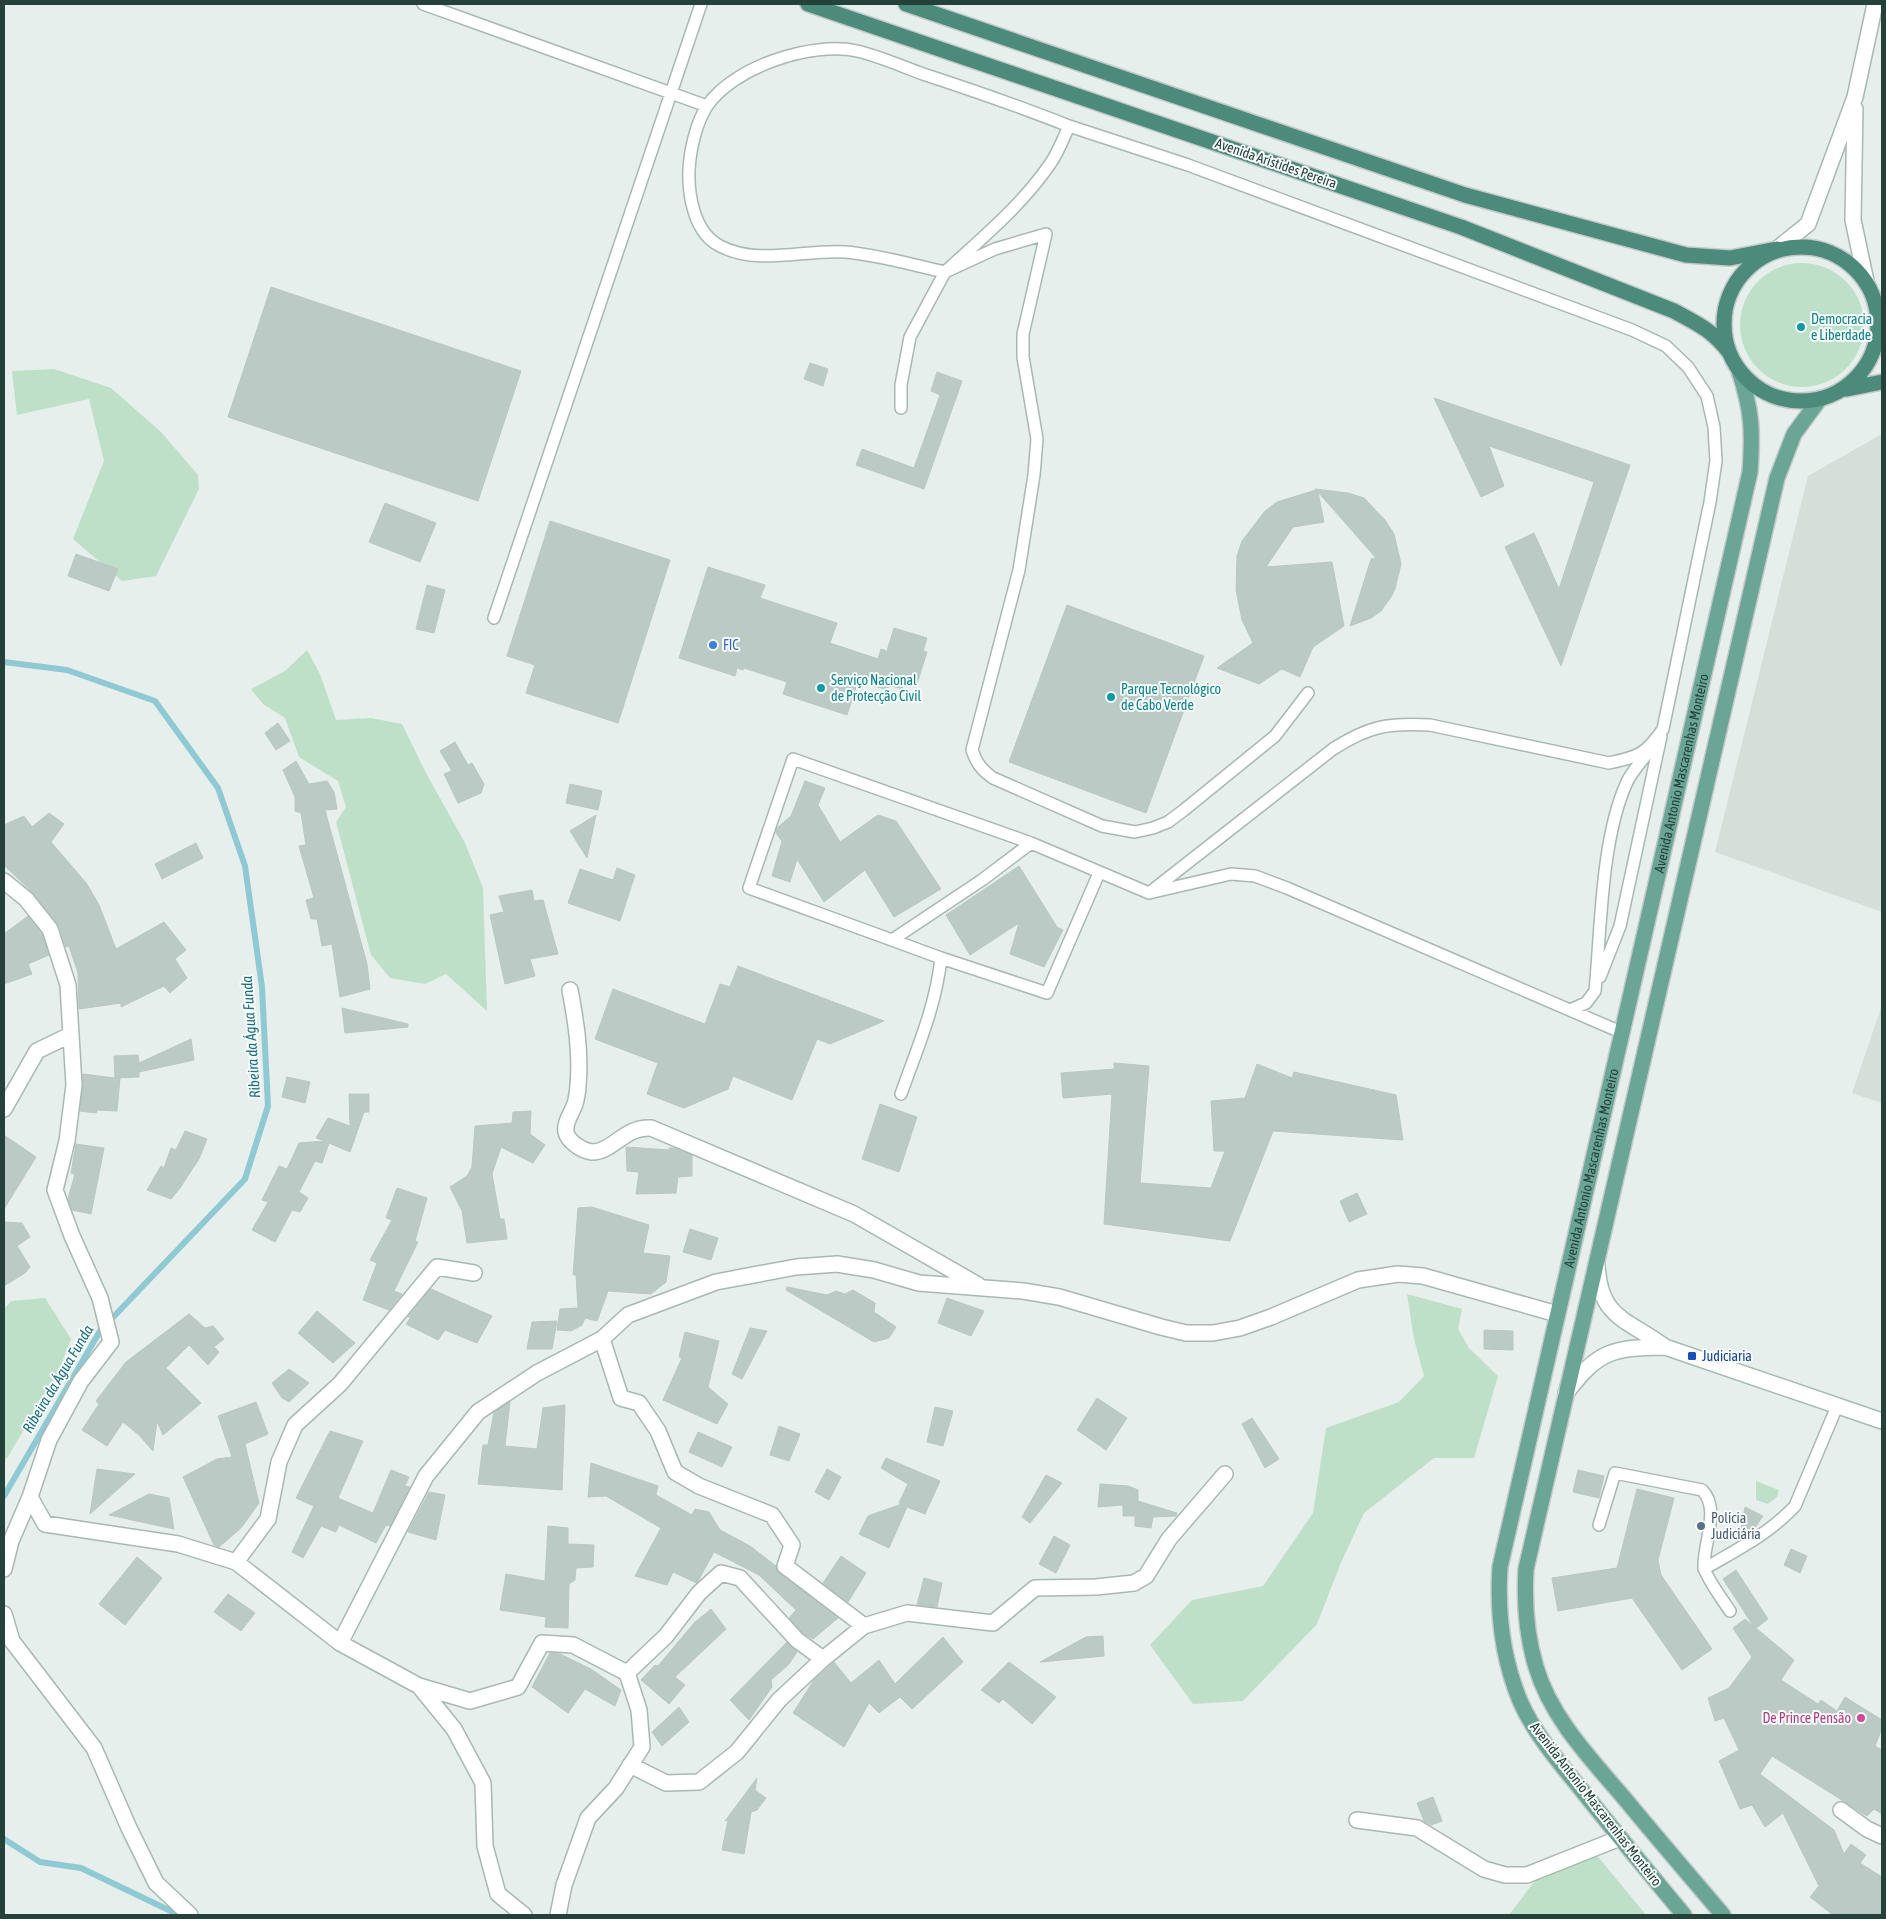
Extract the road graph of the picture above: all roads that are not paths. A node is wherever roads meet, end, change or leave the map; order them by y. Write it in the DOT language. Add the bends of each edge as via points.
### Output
graph roads {
  1 [pos="423,4"];
  2 [pos="701,4"];
  3 [pos="808,4"];
  4 [pos="906,4"];
  5 [pos="1875,4"];
  6 [pos="671,94"];
  7 [pos="1855,97"];
  8 [pos="707,106"];
  9 [pos="1069,126"];
  10 [pos="1777,249"];
  11 [pos="945,272"];
  12 [pos="1866,281"];
  13 [pos="1879,306"];
  14 [pos="1728,352"];
  15 [pos="1739,371"];
  16 [pos="1882,382"];
  17 [pos="1840,391"];
  18 [pos="1819,400"];
  19 [pos="901,408"];
  20 [pos="494,618"];
  21 [pos="1308,693"];
  22 [pos="1663,729"];
  23 [pos="1651,747"];
  24 [pos="1031,843"];
  25 [pos="1099,873"];
  26 [pos="4,881"];
  27 [pos="1149,893"];
  28 [pos="892,940"];
  29 [pos="942,958"];
  30 [pos="570,990"];
  31 [pos="1595,991"];
  32 [pos="1570,1010"];
  33 [pos="1623,1033"];
  34 [pos="70,1034"];
  35 [pos="901,1094"];
  36 [pos="4,1109"];
  37 [pos="1597,1262"];
  38 [pos="474,1272"];
  39 [pos="981,1287"];
  40 [pos="1557,1314"];
  41 [pos="602,1339"];
  42 [pos="1665,1347"];
  43 [pos="1566,1393"];
  44 [pos="1838,1404"];
  45 [pos="1882,1421"];
  46 [pos="1225,1474"];
  47 [pos="30,1497"];
  48 [pos="1599,1525"];
  49 [pos="236,1562"];
  50 [pos="4,1569"];
  51 [pos="1704,1569"];
  52 [pos="1730,1611"];
  53 [pos="4,1614"];
  54 [pos="864,1626"];
  55 [pos="340,1643"];
  56 [pos="823,1659"];
  57 [pos="627,1673"];
  58 [pos="419,1686"];
  59 [pos="630,1765"];
  60 [pos="1841,1810"];
  61 [pos="1357,1820"];
  62 [pos="1882,1836"];
  63 [pos="1620,1838"];
  64 [pos="190,1915"];
  65 [pos="524,1915"];
  66 [pos="558,1915"];
  67 [pos="1684,1915"];
  68 [pos="1723,1915"];
  1 -- 6 [label="lane"];
  2 -- 6 [label="lane"];
  3 -- 14 [label="highway, Avenida Aristides Pereira" via="1461,227 1674,311 1707,328"];
  4 -- 10 [label="highway" via="1465,196 1686,254 1730,258"];
  5 -- 7 [label="street"];
  6 -- 8 [label="lane"];
  6 -- 20 [label="lane"];
  7 -- 10 [label="street" via="1808,224"];
  7 -- 12 [label="street" via="1853,220"];
  8 -- 9 [label="lane" via="737,77 756,66 808,53 856,51"];
  8 -- 11 [label="lane" via="692,148 690,192 695,215 717,244 736,253 755,255 846,252"];
  9 -- 11 [label="lane" via="1052,162 1034,186"];
  9 -- 22 [label="lane" via="1188,166 1632,330 1666,346 1688,367 1707,396 1714,427 1716,460"];
  10 -- 12 [label="highway" via="1803,246 1829,251 1850,263"];
  10 -- 14 [label="highway" via="1754,262 1733,287 1726,302 1723,327"];
  11 -- 19 [label="lane" via="910,337 901,385"];
  11 -- 21 [label="lane" via="996,249 1046,234 1023,334 1023,356 1036,439 1034,475 1019,570 972,750 983,771 1102,826 1135,832 1153,828 1184,810 1275,736"];
  12 -- 13 [label="highway"];
  13 -- 17 [label="highway" via="1873,353 1860,375"];
  14 -- 15 [label="highway"];
  15 -- 18 [label="highway" via="1755,386 1775,397 1796,402"];
  15 -- 33 [label="main road, Avenida Antonio Mascarenhas Monteiro" via="1753,430 1750,472"];
  16 -- 17 [label="highway"];
  17 -- 18 [label="highway"];
  18 -- 37 [label="main road, Avenida Antonio Mascarenhas Monteiro" via="1794,434 1777,478"];
  22 -- 23 [label="lane"];
  22 -- 31 [label="lane" via="1620,926"];
  23 -- 27 [label="lane" via="1632,758 1609,763 1430,725 1378,726 1333,749"];
  23 -- 31 [label="lane" via="1627,781 1615,817 1603,891"];
  24 -- 25 [label="lane"];
  24 -- 28 [label="lane"];
  24 -- 28 [label="lane" via="793,759 749,888"];
  25 -- 27 [label="lane"];
  25 -- 29 [label="lane" via="1047,994"];
  26 -- 34 [label="street" via="26,899 50,929 68,985"];
  27 -- 32 [label="lane" via="1231,874 1255,876"];
  28 -- 29 [label="lane"];
  29 -- 35 [label="lane" via="930,1014"];
  30 -- 39 [label="street" via="578,1040 578,1083 576,1101 566,1130 568,1137 581,1148 590,1152 600,1151 633,1130 651,1128 854,1214"];
  31 -- 32 [label="lane" via="1586,1003"];
  32 -- 33 [label="lane"];
  33 -- 40 [label="main road, Avenida Antonio Mascarenhas Monteiro"];
  34 -- 36 [label="street" via="37,1050"];
  34 -- 47 [label="street" via="74,1085 67,1141 55,1190 100,1298 111,1342 81,1381 49,1440"];
  37 -- 42 [label="street" via="1602,1295 1612,1311"];
  37 -- 43 [label="main road, Avenida Antonio Mascarenhas Monteiro"];
  38 -- 49 [label="street" via="437,1267 340,1384 295,1425 279,1462 268,1519"];
  39 -- 40 [label="street" via="1060,1297 1186,1333 1240,1328 1358,1280 1398,1274 1424,1276"];
  39 -- 41 [label="street" via="919,1284 874,1270 837,1264 796,1267 716,1282 677,1295 628,1315"];
  40 -- 63 [label="main road, Avenida Antonio Mascarenhas Monteiro" via="1500,1567 1503,1649 1533,1727"];
  41 -- 54 [label="street" via="621,1398 639,1403 658,1431 675,1472 699,1486 772,1515 792,1545 785,1566"];
  41 -- 55 [label="street" via="537,1372 478,1412 426,1476"];
  42 -- 43 [label="street" via="1619,1349 1603,1355 1582,1372"];
  42 -- 44 [label="street"];
  43 -- 68 [label="main road, Avenida Antonio Mascarenhas Monteiro" via="1526,1569 1526,1618 1536,1668 1556,1713 1577,1741"];
  44 -- 45 [label="street"];
  44 -- 51 [label="lane" via="1795,1506 1762,1535"];
  46 -- 54 [label="street" via="1169,1539 1146,1576 1134,1583 1035,1588 993,1623 907,1613"];
  47 -- 49 [label="street" via="45,1524 178,1544"];
  47 -- 50 [label="street" via="11,1541"];
  48 -- 51 [label="lane" via="1615,1473 1696,1488 1706,1495 1710,1504"];
  49 -- 55 [label="street"];
  51 -- 52 [label="lane"];
  53 -- 64 [label="street" via="12,1641 94,1748 156,1883"];
  54 -- 56 [label="street"];
  55 -- 58 [label="street"];
  56 -- 57 [label="street" via="797,1640 740,1578 721,1573 700,1593 666,1636"];
  56 -- 59 [label="street" via="779,1700 737,1752 699,1782 666,1783"];
  57 -- 58 [label="street" via="573,1645 542,1643 518,1687 470,1701"];
  57 -- 59 [label="street" via="638,1710 642,1747"];
  58 -- 65 [label="street" via="454,1729 483,1783 485,1846 498,1894"];
  59 -- 66 [label="street" via="616,1788 588,1818 564,1885"];
  60 -- 62 [label="street"];
  61 -- 63 [label="street" via="1417,1828 1484,1869 1505,1875 1527,1875"];
  63 -- 67 [label="main road, Avenida Antonio Mascarenhas Monteiro"];
}
